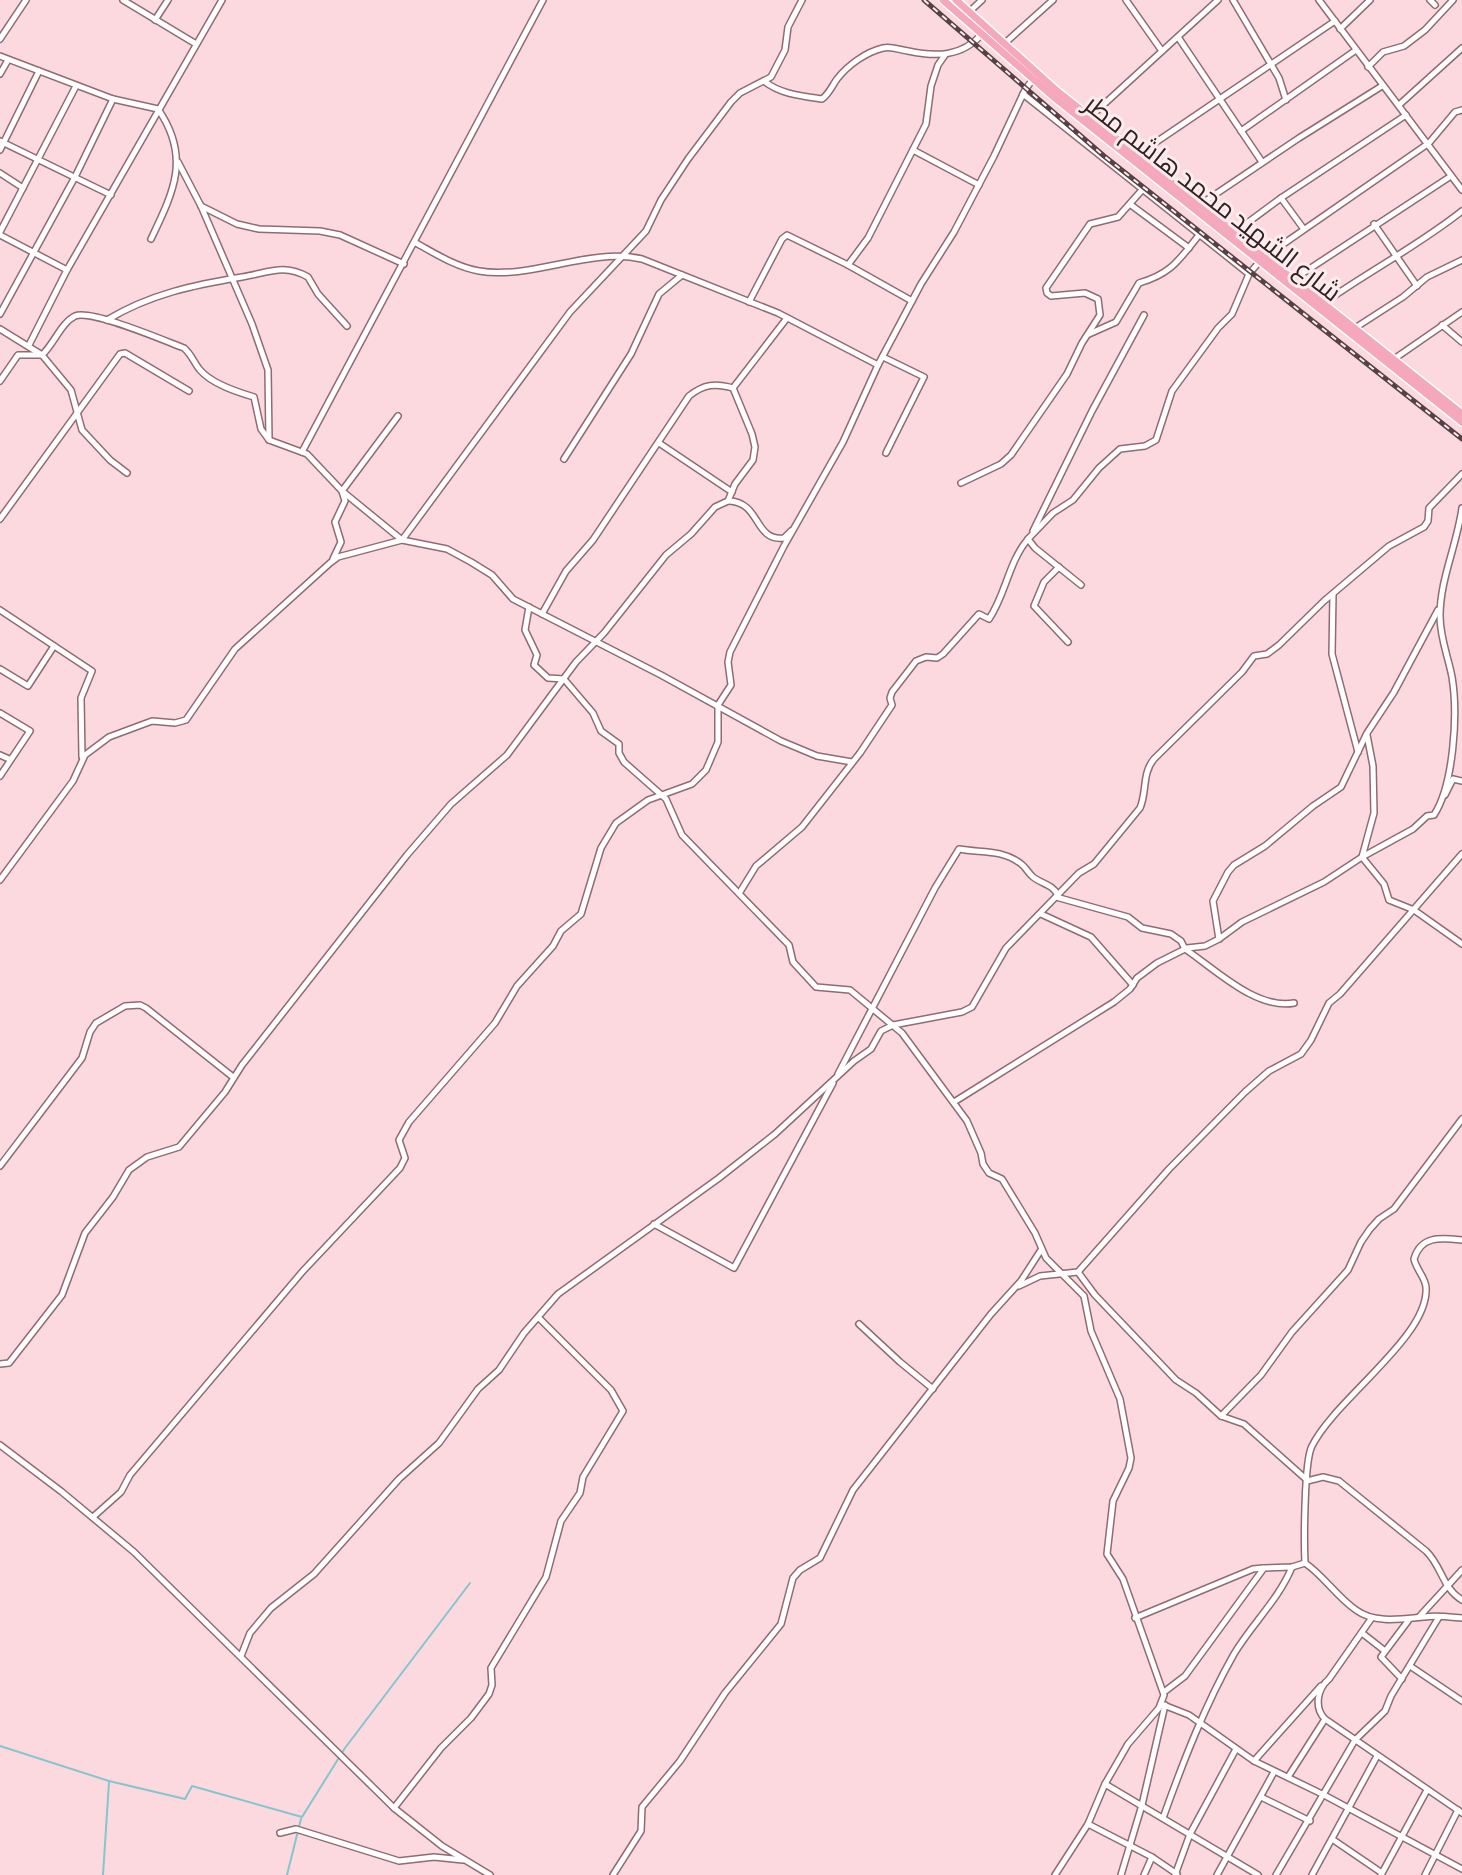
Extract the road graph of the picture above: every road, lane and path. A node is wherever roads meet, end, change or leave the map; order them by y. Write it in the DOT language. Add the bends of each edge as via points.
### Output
graph roads {
  1 [pos="26,0"];
  2 [pos="123,0"];
  3 [pos="168,0"];
  4 [pos="222,0"];
  5 [pos="543,0"];
  6 [pos="802,0"];
  7 [pos="943,0"];
  8 [pos="956,0"];
  9 [pos="982,0"];
  10 [pos="1053,0"];
  11 [pos="1126,0"];
  12 [pos="1218,0"];
  13 [pos="1233,0"];
  14 [pos="1319,0"];
  15 [pos="1370,0"];
  16 [pos="1453,0"];
  17 [pos="969,12"];
  18 [pos="155,20"];
  19 [pos="1335,21"];
  20 [pos="1340,29"];
  21 [pos="982,34"];
  22 [pos="1178,37"];
  23 [pos="0,39"];
  24 [pos="196,44"];
  25 [pos="1004,44"];
  26 [pos="1462,48"];
  27 [pos="1356,50"];
  28 [pos="1162,51"];
  29 [pos="946,54"];
  30 [pos="0,56"];
  31 [pos="8,60"];
  32 [pos="1271,65"];
  33 [pos="1368,67"];
  34 [pos="39,71"];
  35 [pos="0,74"];
  36 [pos="1033,79"];
  37 [pos="764,81"];
  38 [pos="76,86"];
  39 [pos="1382,86"];
  40 [pos="1023,94"];
  41 [pos="113,99"];
  42 [pos="1220,99"];
  43 [pos="1286,100"];
  44 [pos="1399,105"];
  45 [pos="158,109"];
  46 [pos="1462,110"];
  47 [pos="1406,115"];
  48 [pos="1090,117"];
  49 [pos="1241,131"];
  50 [pos="2,142"];
  51 [pos="1429,143"];
  52 [pos="0,150"];
  53 [pos="913,150"];
  54 [pos="1137,155"];
  55 [pos="40,160"];
  56 [pos="178,161"];
  57 [pos="1262,162"];
  58 [pos="0,173"];
  59 [pos="1451,176"];
  60 [pos="75,177"];
  61 [pos="979,185"];
  62 [pos="1461,186"];
  63 [pos="23,188"];
  64 [pos="1142,190"];
  65 [pos="111,195"];
  66 [pos="1281,198"];
  67 [pos="1201,204"];
  68 [pos="1131,205"];
  69 [pos="201,206"];
  70 [pos="1462,211"];
  71 [pos="1215,220"];
  72 [pos="1374,224"];
  73 [pos="1303,228"];
  74 [pos="1235,232"];
  75 [pos="0,234"];
  76 [pos="1199,235"];
  77 [pos="151,239"];
  78 [pos="416,243"];
  79 [pos="1189,248"];
  80 [pos="33,253"];
  81 [pos="619,256"];
  82 [pos="1263,258"];
  83 [pos="1397,258"];
  84 [pos="1462,260"];
  85 [pos="404,264"];
  86 [pos="848,265"];
  87 [pos="67,270"];
  88 [pos="683,274"];
  89 [pos="1249,274"];
  90 [pos="230,279"];
  91 [pos="1294,279"];
  92 [pos="1418,286"];
  93 [pos="912,301"];
  94 [pos="749,302"];
  95 [pos="1324,303"];
  96 [pos="1462,312"];
  97 [pos="0,314"];
  98 [pos="1144,315"];
  99 [pos="787,318"];
  100 [pos="107,320"];
  101 [pos="1442,325"];
  102 [pos="347,326"];
  103 [pos="1355,328"];
  104 [pos="0,329"];
  105 [pos="1088,335"];
  106 [pos="1462,342"];
  107 [pos="29,345"];
  108 [pos="42,355"];
  109 [pos="883,357"];
  110 [pos="1394,359"];
  111 [pos="878,365"];
  112 [pos="0,381"];
  113 [pos="733,388"];
  114 [pos="189,391"];
  115 [pos="76,414"];
  116 [pos="1462,414"];
  117 [pos="398,416"];
  118 [pos="1462,422"];
  119 [pos="269,440"];
  120 [pos="659,443"];
  121 [pos="302,452"];
  122 [pos="886,453"];
  123 [pos="564,459"];
  124 [pos="127,473"];
  125 [pos="1462,474"];
  126 [pos="961,483"];
  127 [pos="342,491"];
  128 [pos="732,492"];
  129 [pos="728,501"];
  130 [pos="1462,508"];
  131 [pos="0,519"];
  132 [pos="800,522"];
  133 [pos="1030,537"];
  134 [pos="402,540"];
  135 [pos="330,563"];
  136 [pos="1059,567"];
  137 [pos="1081,585"];
  138 [pos="1333,593"];
  139 [pos="1441,606"];
  140 [pos="529,607"];
  141 [pos="0,610"];
  142 [pos="542,614"];
  143 [pos="595,642"];
  144 [pos="1068,642"];
  145 [pos="54,646"];
  146 [pos="0,669"];
  147 [pos="564,679"];
  148 [pos="718,705"];
  149 [pos="1,716"];
  150 [pos="1367,733"];
  151 [pos="1358,753"];
  152 [pos="0,755"];
  153 [pos="9,759"];
  154 [pos="82,761"];
  155 [pos="852,762"];
  156 [pos="0,776"];
  157 [pos="1462,781"];
  158 [pos="662,795"];
  159 [pos="1442,798"];
  160 [pos="1462,854"];
  161 [pos="1362,857"];
  162 [pos="0,880"];
  163 [pos="740,892"];
  164 [pos="1057,896"];
  165 [pos="1414,910"];
  166 [pos="1041,914"];
  167 [pos="1219,939"];
  168 [pos="1462,944"];
  169 [pos="1185,949"];
  170 [pos="1133,985"];
  171 [pos="1294,1003"];
  172 [pos="871,1006"];
  173 [pos="893,1025"];
  174 [pos="233,1077"];
  175 [pos="836,1077"];
  176 [pos="954,1102"];
  177 [pos="1462,1119"];
  178 [pos="0,1166"];
  179 [pos="654,1224"];
  180 [pos="1462,1240"];
  181 [pos="1041,1249"];
  182 [pos="1078,1272"];
  183 [pos="1064,1276"];
  184 [pos="1015,1288"];
  185 [pos="539,1318"];
  186 [pos="859,1324"];
  187 [pos="0,1364"];
  188 [pos="933,1389"];
  189 [pos="1221,1416"];
  190 [pos="0,1445"];
  191 [pos="1307,1481"];
  192 [pos="93,1517"];
  193 [pos="1305,1563"];
  194 [pos="1292,1567"];
  195 [pos="1264,1568"];
  196 [pos="1462,1570"];
  197 [pos="1447,1588"];
  198 [pos="1462,1600"];
  199 [pos="1439,1617"];
  200 [pos="1418,1618"];
  201 [pos="1462,1618"];
  202 [pos="1135,1619"];
  203 [pos="1371,1619"];
  204 [pos="1408,1621"];
  205 [pos="1362,1633"];
  206 [pos="1385,1651"];
  207 [pos="241,1656"];
  208 [pos="1410,1666"];
  209 [pos="1402,1679"];
  210 [pos="1322,1685"];
  211 [pos="1164,1692"];
  212 [pos="1462,1701"];
  213 [pos="1163,1704"];
  214 [pos="1325,1719"];
  215 [pos="1202,1723"];
  216 [pos="1355,1740"];
  217 [pos="1236,1749"];
  218 [pos="1377,1756"];
  219 [pos="1254,1761"];
  220 [pos="1274,1772"];
  221 [pos="1288,1777"];
  222 [pos="1105,1784"];
  223 [pos="1427,1790"];
  224 [pos="1324,1795"];
  225 [pos="1261,1797"];
  226 [pos="1142,1805"];
  227 [pos="394,1808"];
  228 [pos="1349,1809"];
  229 [pos="1460,1811"];
  230 [pos="1163,1818"];
  231 [pos="1310,1821"];
  232 [pos="1088,1824"];
  233 [pos="280,1833"];
  234 [pos="1190,1834"];
  235 [pos="1402,1836"];
  236 [pos="1332,1839"];
  237 [pos="1130,1846"];
  238 [pos="1436,1855"];
  239 [pos="1152,1857"];
  240 [pos="1228,1857"];
  241 [pos="464,1860"];
  242 [pos="1060,1868"];
  243 [pos="1462,1869"];
  244 [pos="1176,1874"];
  245 [pos="1382,1874"];
  246 [pos="490,1875"];
  247 [pos="613,1875"];
  248 [pos="1055,1875"];
  249 [pos="1067,1875"];
  250 [pos="1121,1875"];
  251 [pos="1144,1875"];
  252 [pos="1217,1875"];
  253 [pos="1258,1875"];
  254 [pos="1276,1875"];
  255 [pos="1312,1875"];
  256 [pos="1425,1875"];
  1 -- 23 [label="street"];
  2 -- 18 [label="street"];
  3 -- 18 [label="street"];
  4 -- 24 [label="street"];
  5 -- 78 [label="street"];
  6 -- 37 [label="street" via="788,27 781,59"];
  7 -- 21 [label="main road, شارع الشهيد محمد هاشم مطر"];
  8 -- 17 [label="main road, شارع الشهيد محمد هاشم مطر"];
  9 -- 17 [label="street"];
  10 -- 25 [label="street"];
  11 -- 28 [label="street"];
  12 -- 22 [label="street"];
  13 -- 32 [label="street"];
  14 -- 19 [label="street"];
  15 -- 20 [label="street"];
  16 -- 33 [label="street" via="1425,30 1404,46 1383,52"];
  17 -- 25 [label="main road, شارع الشهيد محمد هاشم مطر"];
  18 -- 24 [label="street"];
  19 -- 20 [label="street"];
  19 -- 32 [label="street"];
  20 -- 27 [label="street"];
  21 -- 29 [label="street" via="972,46"];
  21 -- 36 [label="main road, شارع الشهيد محمد هاشم مطر"];
  22 -- 28 [label="street"];
  22 -- 42 [label="street"];
  24 -- 45 [label="street"];
  25 -- 48 [label="main road, شارع الشهيد محمد هاشم مطر"];
  26 -- 44 [label="street"];
  27 -- 33 [label="street"];
  27 -- 43 [label="street"];
  28 -- 48 [label="street"];
  29 -- 37 [label="street" via="882,48 861,57 822,99 788,93"];
  29 -- 53 [label="street" via="935,72 926,124"];
  30 -- 31 [label="street"];
  31 -- 34 [label="street"];
  31 -- 35 [label="street"];
  32 -- 42 [label="street"];
  32 -- 43 [label="street"];
  33 -- 39 [label="street"];
  34 -- 38 [label="street"];
  34 -- 50 [label="street"];
  36 -- 40 [label="street"];
  36 -- 71 [label="main road, شارع الشهيد محمد هاشم مطر"];
  37 -- 81 [label="street" via="731,102 688,159 646,231"];
  38 -- 41 [label="street"];
  38 -- 55 [label="street"];
  39 -- 44 [label="street"];
  39 -- 57 [label="street"];
  40 -- 61 [label="street"];
  40 -- 64 [label="street"];
  41 -- 45 [label="street"];
  41 -- 60 [label="street"];
  42 -- 49 [label="street"];
  42 -- 54 [label="street"];
  43 -- 49 [label="street"];
  44 -- 47 [label="street"];
  45 -- 56 [label="street"];
  45 -- 65 [label="street"];
  46 -- 51 [label="street"];
  47 -- 51 [label="street"];
  47 -- 66 [label="street"];
  48 -- 54 [label="main road, شارع الشهيد محمد هاشم مطر"];
  49 -- 57 [label="street"];
  50 -- 52 [label="street"];
  50 -- 55 [label="street"];
  51 -- 59 [label="street"];
  51 -- 73 [label="street"];
  53 -- 61 [label="street"];
  53 -- 86 [label="street" via="868,238"];
  54 -- 67 [label="main road, شارع الشهيد محمد هاشم مطر"];
  55 -- 60 [label="street"];
  55 -- 63 [label="street"];
  56 -- 69 [label="street"];
  56 -- 77 [label="street" via="172,191"];
  57 -- 67 [label="street"];
  58 -- 63 [label="street"];
  59 -- 62 [label="street"];
  59 -- 72 [label="street"];
  60 -- 65 [label="street"];
  60 -- 80 [label="street"];
  61 -- 93 [label="street"];
  63 -- 75 [label="street"];
  64 -- 68 [label="street"];
  64 -- 76 [label="street"];
  65 -- 87 [label="street"];
  66 -- 73 [label="street"];
  66 -- 74 [label="street"];
  67 -- 71 [label="main road, شارع الشهيد محمد هاشم مطر"];
  68 -- 79 [label="street"];
  68 -- 105 [label="street" via="1118,217 1090,224 1046,288 1051,296 1085,293 1098,299 1100,315"];
  69 -- 85 [label="street" via="259,229 340,235"];
  69 -- 90 [label="street"];
  70 -- 83 [label="street"];
  71 -- 74 [label="main road, شارع الشهيد محمد هاشم مطر"];
  71 -- 82 [label="main road, شارع الشهيد محمد هاشم مطر"];
  72 -- 83 [label="street"];
  72 -- 91 [label="street"];
  73 -- 82 [label="street"];
  74 -- 82 [label="main road, شارع الشهيد محمد هاشم مطر"];
  75 -- 80 [label="street"];
  76 -- 79 [label="street"];
  76 -- 89 [label="street"];
  78 -- 81 [label="street" via="462,267 490,272"];
  78 -- 85 [label="street"];
  79 -- 105 [label="street" via="1162,276 1139,283 1116,322"];
  80 -- 87 [label="street"];
  80 -- 97 [label="street"];
  81 -- 88 [label="street"];
  81 -- 134 [label="street" via="570,312"];
  82 -- 89 [label="street"];
  82 -- 91 [label="main road, شارع الشهيد محمد هاشم مطر"];
  82 -- 118 [label="main road, شارع الشهيد محمد هاشم مطر"];
  83 -- 92 [label="street"];
  83 -- 95 [label="street"];
  84 -- 92 [label="street"];
  85 -- 121 [label="street"];
  86 -- 93 [label="street"];
  86 -- 94 [label="street" via="787,235"];
  87 -- 107 [label="street"];
  88 -- 94 [label="street"];
  88 -- 123 [label="street" via="659,294 631,354"];
  89 -- 133 [label="street" via="1232,314 1172,391 1156,440 1120,449"];
  90 -- 100 [label="street" via="166,292"];
  90 -- 102 [label="street" via="272,269 304,275"];
  90 -- 119 [label="street" via="268,370"];
  91 -- 95 [label="main road, شارع الشهيد محمد هاشم مطر"];
  92 -- 103 [label="street"];
  93 -- 109 [label="street"];
  94 -- 99 [label="street"];
  95 -- 103 [label="main road, شارع الشهيد محمد هاشم مطر"];
  96 -- 101 [label="street"];
  98 -- 133 [label="street"];
  99 -- 111 [label="street"];
  99 -- 113 [label="street"];
  100 -- 108 [label="street" via="75,316"];
  100 -- 119 [label="street" via="184,348 207,376 254,397"];
  101 -- 106 [label="street"];
  101 -- 110 [label="street"];
  103 -- 110 [label="main road, شارع الشهيد محمد هاشم مطر"];
  104 -- 107 [label="street"];
  105 -- 126 [label="street" via="1011,455"];
  107 -- 108 [label="street"];
  108 -- 112 [label="street" via="18,355"];
  108 -- 115 [label="street" via="71,390"];
  109 -- 111 [label="street"];
  109 -- 122 [label="street" via="924,377"];
  110 -- 116 [label="main road, شارع الشهيد محمد هاشم مطر"];
  111 -- 132 [label="street"];
  113 -- 120 [label="street" via="719,384 698,389 682,404"];
  113 -- 128 [label="street" via="755,447 753,460"];
  114 -- 115 [label="street" via="125,353"];
  115 -- 124 [label="street" via="82,430"];
  115 -- 131 [label="street"];
  117 -- 127 [label="street"];
  119 -- 121 [label="street"];
  120 -- 128 [label="street"];
  120 -- 142 [label="street" via="566,571"];
  121 -- 127 [label="street"];
  125 -- 138 [label="street" via="1429,508 1424,527 1389,546"];
  127 -- 134 [label="street"];
  127 -- 135 [label="street" via="345,501 335,522 340,548"];
  128 -- 129 [label="street"];
  129 -- 132 [label="street" via="748,507 761,529 775,538 784,538"];
  129 -- 143 [label="street" via="715,507 666,555"];
  130 -- 139 [label="street"];
  132 -- 148 [label="street" via="730,652 731,685"];
  133 -- 136 [label="street" via="1035,548"];
  133 -- 155 [label="street" via="1017,552 989,619 979,614 943,654 916,661"];
  134 -- 135 [label="street"];
  134 -- 140 [label="street" via="447,549 488,571 513,599"];
  135 -- 154 [label="street" via="235,649 186,720 152,721 109,737"];
  136 -- 137 [label="street"];
  136 -- 144 [label="street" via="1044,582 1034,606"];
  138 -- 151 [label="street" via="1334,666"];
  138 -- 164 [label="street" via="1267,654 1254,656 1154,759 1147,768 1140,808 1094,864"];
  139 -- 150 [label="street"];
  139 -- 159 [label="street" via="1440,633 1453,694 1453,750"];
  140 -- 142 [label="street"];
  140 -- 147 [label="street" via="525,630 537,655 534,665 548,678"];
  141 -- 145 [label="street"];
  142 -- 143 [label="street"];
  143 -- 147 [label="street"];
  143 -- 148 [label="street"];
  145 -- 146 [label="street" via="26,687"];
  145 -- 154 [label="street" via="92,671 81,698"];
  147 -- 158 [label="street" via="601,731 619,744 624,762"];
  147 -- 174 [label="street" via="507,755 451,804 407,855"];
  148 -- 155 [label="street" via="798,750"];
  148 -- 158 [label="street" via="718,742 706,770 692,784"];
  149 -- 153 [label="street" via="30,731"];
  150 -- 151 [label="street"];
  150 -- 161 [label="street" via="1374,802"];
  151 -- 167 [label="street" via="1341,787 1228,872 1213,901"];
  152 -- 153 [label="street"];
  153 -- 156 [label="street"];
  154 -- 162 [label="street"];
  155 -- 163 [label="street" via="802,827 756,866"];
  157 -- 159 [label="street" via="1453,779"];
  158 -- 163 [label="street" via="682,835"];
  158 -- 192 [label="street" via="616,823 605,839 581,914 561,931 495,1023 409,1122 399,1140 405,1158 400,1168 303,1271 121,1492"];
  159 -- 161 [label="street" via="1434,815"];
  160 -- 165 [label="street"];
  161 -- 165 [label="street" via="1384,884 1389,900"];
  161 -- 167 [label="street"];
  163 -- 172 [label="street" via="789,945 793,962 816,987 850,990"];
  164 -- 166 [label="street"];
  164 -- 169 [label="street" via="1171,934"];
  164 -- 172 [label="street" via="1019,861 996,851 959,849"];
  165 -- 168 [label="street"];
  165 -- 182 [label="street" via="1329,1003 1301,1054 1245,1092"];
  166 -- 170 [label="street" via="1091,937"];
  166 -- 173 [label="street" via="1006,948 968,1010"];
  167 -- 169 [label="street"];
  169 -- 170 [label="street" via="1157,963"];
  169 -- 171 [label="street" via="1265,1001"];
  170 -- 176 [label="street"];
  172 -- 173 [label="street"];
  172 -- 175 [label="street"];
  173 -- 175 [label="street"];
  173 -- 176 [label="street"];
  174 -- 178 [label="street" via="146,1008 125,1006 96,1023 82,1058"];
  174 -- 187 [label="street" via="179,1147 147,1157 129,1170 85,1233 62,1295 9,1363"];
  175 -- 179 [label="street" via="775,1134"];
  175 -- 179 [label="street" via="734,1268"];
  176 -- 181 [label="street" via="983,1164 1002,1179"];
  177 -- 189 [label="street" via="1394,1209 1370,1229 1352,1265"];
  179 -- 185 [label="street" via="558,1294"];
  180 -- 191 [label="street" via="1432,1239 1419,1246 1414,1259 1426,1286 1419,1316 1411,1332 1320,1433 1309,1453"];
  181 -- 183 [label="street"];
  181 -- 184 [label="street"];
  182 -- 183 [label="street"];
  182 -- 189 [label="street" via="1161,1366"];
  183 -- 184 [label="street" via="1040,1276"];
  183 -- 202 [label="street" via="1084,1296 1091,1331 1120,1399 1131,1458 1113,1501 1107,1554 1120,1573"];
  184 -- 188 [label="street"];
  185 -- 207 [label="street" via="439,1443 314,1574 271,1608 250,1633"];
  185 -- 227 [label="street" via="611,1390 623,1411 561,1521 546,1577 491,1668 489,1694"];
  186 -- 188 [label="street"];
  188 -- 247 [label="street" via="853,1490 820,1558 796,1574 781,1624 646,1802 640,1811 639,1836"];
  189 -- 191 [label="street" via="1244,1424"];
  190 -- 192 [label="street"];
  191 -- 193 [label="street"];
  191 -- 197 [label="street" via="1339,1481 1434,1558"];
  192 -- 207 [label="street"];
  193 -- 194 [label="street"];
  193 -- 203 [label="street"];
  194 -- 195 [label="street"];
  194 -- 215 [label="street" via="1215,1688"];
  195 -- 202 [label="street"];
  195 -- 211 [label="street" via="1185,1676"];
  196 -- 197 [label="street"];
  197 -- 198 [label="street"];
  197 -- 200 [label="street"];
  199 -- 200 [label="street"];
  199 -- 201 [label="street"];
  199 -- 208 [label="street"];
  200 -- 204 [label="street"];
  202 -- 211 [label="street"];
  203 -- 204 [label="street"];
  203 -- 205 [label="street"];
  204 -- 206 [label="street"];
  205 -- 206 [label="street"];
  205 -- 210 [label="street"];
  206 -- 209 [label="street" via="1381,1658"];
  207 -- 227 [label="street"];
  208 -- 209 [label="street"];
  208 -- 212 [label="street"];
  209 -- 216 [label="street" via="1385,1711"];
  210 -- 214 [label="street" via="1317,1706"];
  210 -- 219 [label="street"];
  211 -- 213 [label="street"];
  213 -- 215 [label="street"];
  213 -- 222 [label="street" via="1131,1740"];
  213 -- 226 [label="street"];
  214 -- 216 [label="street"];
  214 -- 221 [label="street"];
  215 -- 217 [label="street"];
  215 -- 230 [label="street"];
  216 -- 218 [label="street"];
  216 -- 224 [label="street"];
  217 -- 219 [label="street"];
  217 -- 234 [label="street"];
  218 -- 223 [label="street"];
  218 -- 228 [label="street"];
  219 -- 220 [label="street"];
  220 -- 221 [label="street"];
  220 -- 225 [label="street"];
  221 -- 224 [label="street"];
  222 -- 226 [label="street"];
  222 -- 232 [label="street"];
  223 -- 229 [label="street"];
  223 -- 235 [label="street"];
  224 -- 228 [label="street"];
  224 -- 231 [label="street"];
  225 -- 231 [label="street"];
  225 -- 240 [label="street"];
  226 -- 230 [label="street"];
  226 -- 237 [label="street"];
  227 -- 241 [label="street"];
  228 -- 235 [label="street"];
  228 -- 236 [label="street"];
  229 -- 238 [label="street"];
  230 -- 234 [label="street"];
  231 -- 254 [label="street"];
  232 -- 237 [label="street"];
  232 -- 242 [label="street"];
  233 -- 241 [label="street" via="296,1829 399,1861"];
  234 -- 240 [label="street"];
  234 -- 244 [label="street"];
  235 -- 238 [label="street"];
  235 -- 245 [label="street"];
  236 -- 245 [label="street"];
  236 -- 255 [label="street"];
  237 -- 239 [label="street"];
  237 -- 250 [label="street"];
  238 -- 243 [label="street"];
  238 -- 256 [label="street"];
  239 -- 244 [label="street"];
  239 -- 251 [label="street"];
  240 -- 252 [label="street"];
  240 -- 253 [label="street"];
  241 -- 246 [label="street"];
  242 -- 248 [label="street"];
  242 -- 249 [label="street"];
}
